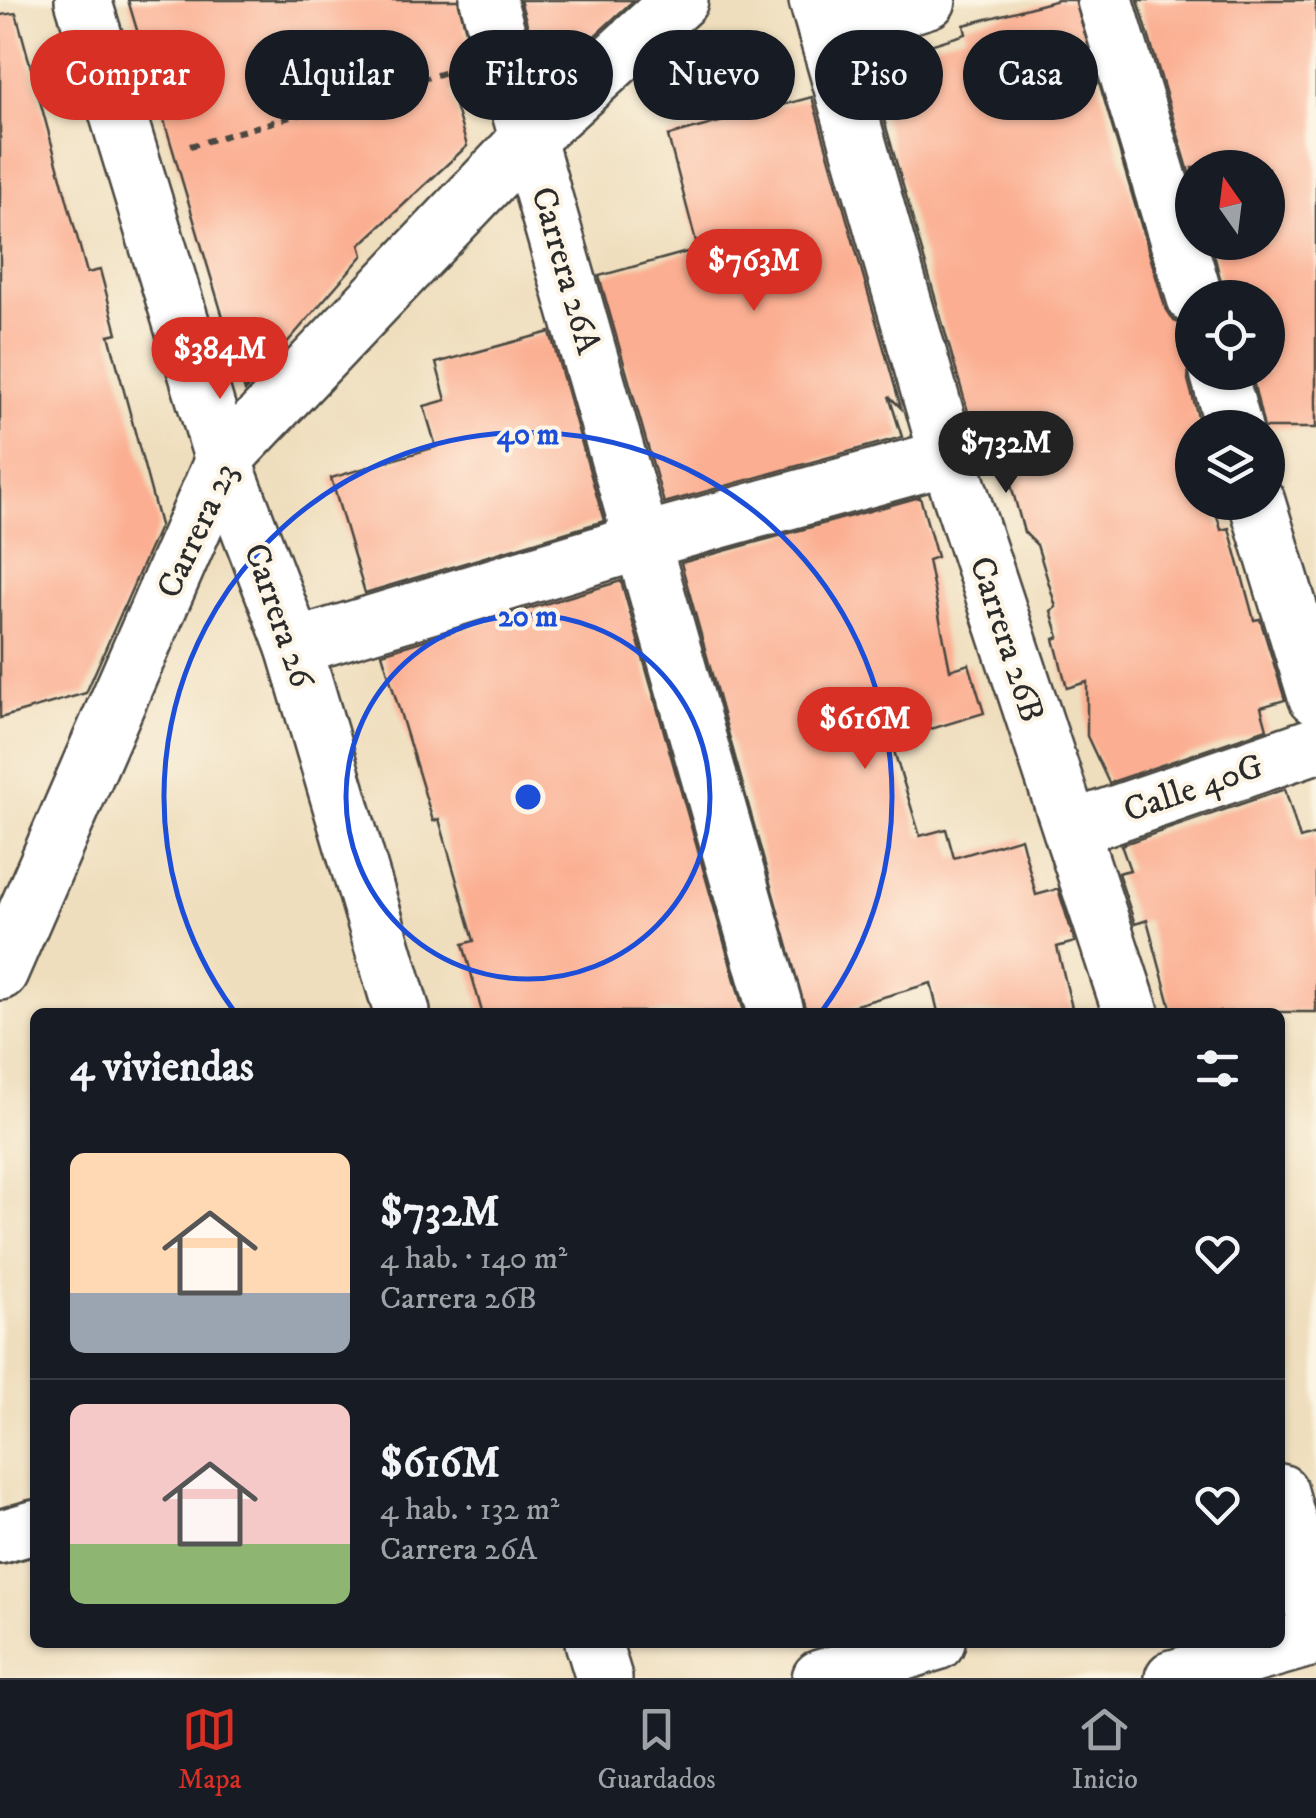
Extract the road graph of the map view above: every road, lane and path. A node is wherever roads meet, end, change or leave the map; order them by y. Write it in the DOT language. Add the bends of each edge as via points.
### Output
graph roads {
  1 [pos="83,0"];
  2 [pos="488,0"];
  3 [pos="680,0"];
  4 [pos="928,0"];
  5 [pos="1104,0"];
  6 [pos="821,16"];
  7 [pos="498,30"];
  8 [pos="449,72"];
  9 [pos="525,120"];
  10 [pos="530,138"];
  11 [pos="133,163"];
  12 [pos="1190,280"];
  13 [pos="948,457"];
  14 [pos="224,460"];
  15 [pos="1262,520"];
  16 [pos="644,541"];
  17 [pos="294,647"];
  18 [pos="1316,696"];
  19 [pos="1316,745"];
  20 [pos="1071,829"];
  21 [pos="0,972"];
  22 [pos="401,1008"];
  23 [pos="775,1008"];
  24 [pos="1130,1008"];
  25 [pos="1292,1523"];
  26 [pos="30,1528"];
  27 [pos="0,1537"];
  28 [pos="1316,1621"];
  29 [pos="1316,1637"];
  30 [pos="1285,1646"];
  31 [pos="595,1648"];
  32 [pos="918,1648"];
  33 [pos="1278,1648"];
  34 [pos="604,1678"];
  35 [pos="820,1678"];
  36 [pos="1173,1678"];
  1 -- 11 [label="street, Carrera 26"];
  2 -- 7 [label="street, Carrera 26A"];
  3 -- 10 [label="street, Carrera 23"];
  4 -- 6 [label="street, Carrera 26B"];
  5 -- 12 [label="street"];
  6 -- 13 [label="street, Carrera 26B"];
  8 -- 11 [label="path"];
  9 -- 10 [label="street, Carrera 26A"];
  10 -- 14 [label="street, Carrera 23"];
  10 -- 16 [label="street, Carrera 26A"];
  11 -- 14 [label="street, Carrera 26"];
  13 -- 16 [label="street"];
  13 -- 20 [label="street, Carrera 26B"];
  14 -- 17 [label="street, Carrera 26"];
  14 -- 21 [label="street, Carrera 23"];
  15 -- 18 [label="street"];
  16 -- 17 [label="street"];
  16 -- 23 [label="street, Carrera 26A"];
  17 -- 22 [label="street, Carrera 26"];
  19 -- 20 [label="street, Calle 40G"];
  20 -- 24 [label="street, Carrera 26B"];
  25 -- 28 [label="street"];
  26 -- 27 [label="street"];
  29 -- 30 [label="street"];
  31 -- 34 [label="street"];
  32 -- 35 [label="street"];
  33 -- 36 [label="street"];
}
